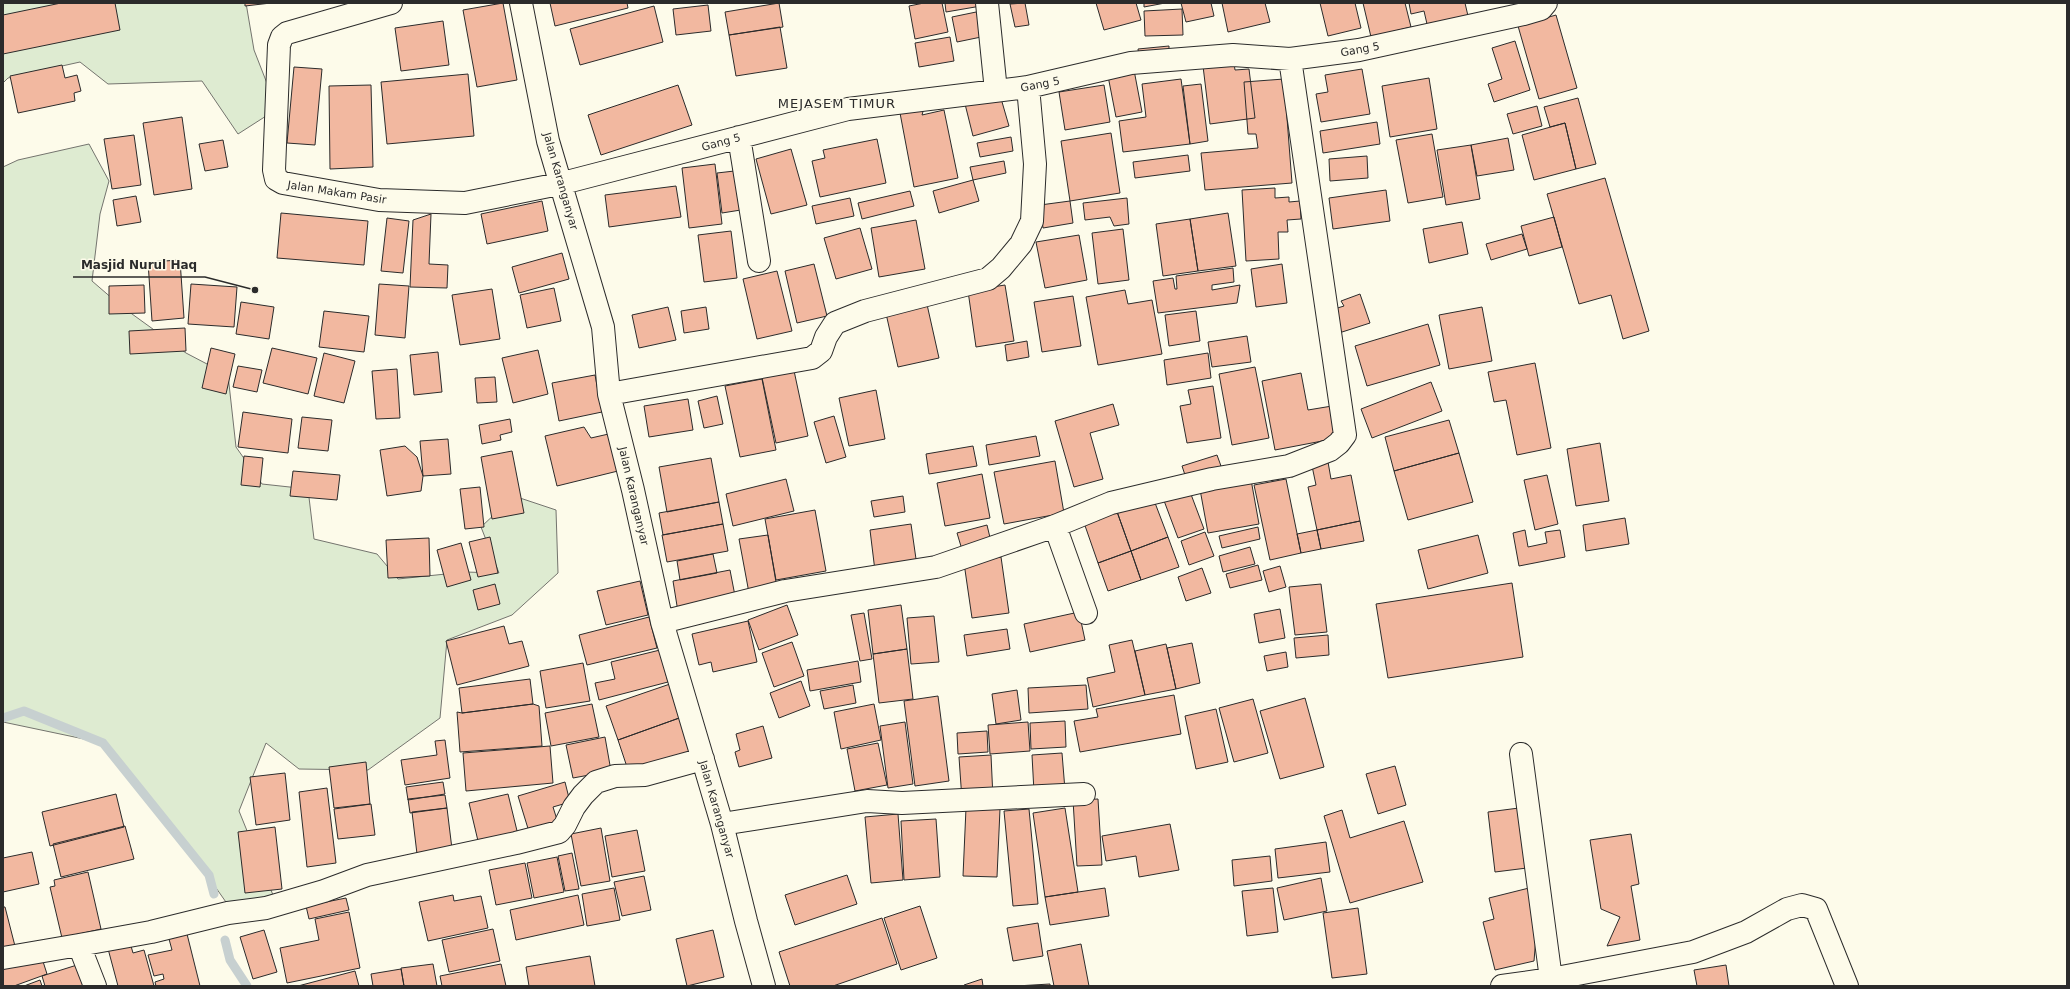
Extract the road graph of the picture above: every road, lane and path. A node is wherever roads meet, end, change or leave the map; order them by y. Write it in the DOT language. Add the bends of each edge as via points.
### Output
graph roads {
  1 [pos="390,3"];
  2 [pos="521,3"];
  3 [pos="987,3"];
  4 [pos="1546,3"];
  5 [pos="1290,59"];
  6 [pos="1028,87"];
  7 [pos="996,91"];
  8 [pos="739,137"];
  9 [pos="559,184"];
  10 [pos="759,262"];
  11 [pos="609,394"];
  12 [pos="1055,526"];
  13 [pos="1086,613"];
  14 [pos="662,622"];
  15 [pos="1521,754"];
  16 [pos="703,759"];
  17 [pos="1084,794"];
  18 [pos="722,824"];
  19 [pos="79,945"];
  20 [pos="3,958"];
  21 [pos="1551,979"];
  22 [pos="94,986"];
  23 [pos="764,986"];
  24 [pos="1502,986"];
  25 [pos="1847,986"];
  1 -- 9 [label="street, Jalan Makam Pasir" via="287,33 282,37 279,45 274,170 276,179 284,183 379,200 464,203"];
  2 -- 9 [label="street, Jalan Karanganyar"];
  3 -- 7 [label="street"];
  4 -- 5 [label="street, Gang 5" via="1541,9 1524,14 1359,50"];
  5 -- 6 [label="street, Gang 5" via="1233,55 1131,63"];
  5 -- 12 [label="street" via="1345,435 1330,450 1289,466 1212,479 1111,503"];
  6 -- 7 [label="street, Gang 5"];
  6 -- 11 [label="street" via="1035,164 1032,221 1021,244 988,279 865,311 835,323 821,350 812,358"];
  7 -- 8 [label="street, Gang 5" via="848,109"];
  8 -- 9 [label="street, Gang 5"];
  8 -- 10 [label="street"];
  9 -- 11 [label="street, Jalan Karanganyar" via="581,248 603,327"];
  11 -- 14 [label="street, Jalan Karanganyar"];
  12 -- 13 [label="street"];
  12 -- 14 [label="street" via="936,567 785,591"];
  14 -- 16 [label="street, Jalan Karanganyar"];
  15 -- 21 [label="street"];
  16 -- 18 [label="street, Jalan Karanganyar"];
  16 -- 19 [label="street" via="646,775 615,776 596,782 574,807 559,832 549,835 367,875 266,908 228,913 151,932"];
  17 -- 18 [label="street" via="902,803 867,801"];
  18 -- 23 [label="street, Jalan Karanganyar"];
  19 -- 20 [label="street"];
  19 -- 22 [label="street"];
  21 -- 24 [label="street"];
  21 -- 25 [label="street" via="1692,952 1746,932 1787,909 1802,905 1816,909"];
}
